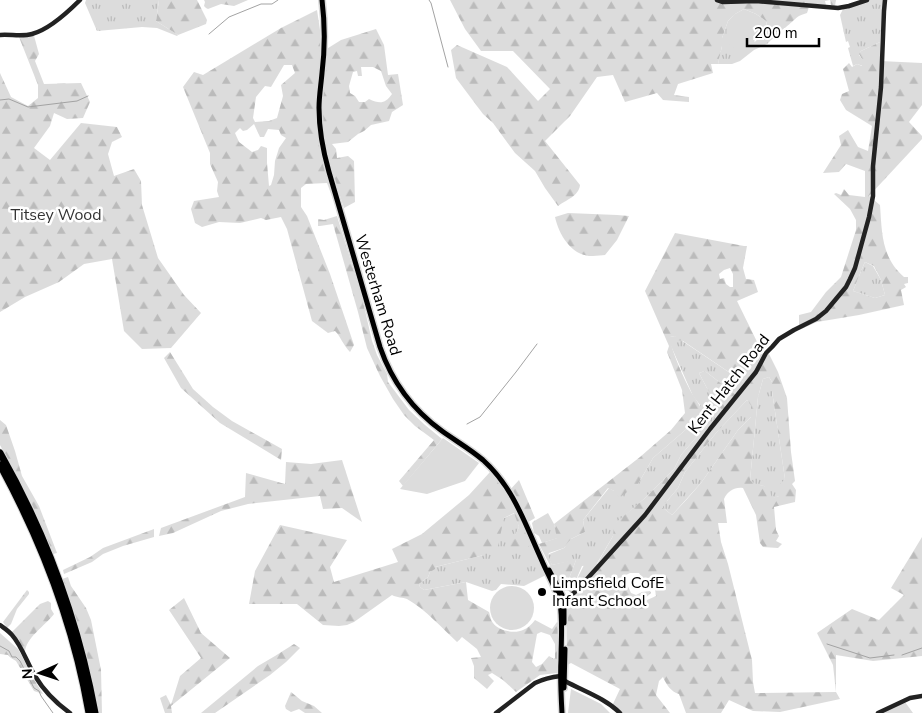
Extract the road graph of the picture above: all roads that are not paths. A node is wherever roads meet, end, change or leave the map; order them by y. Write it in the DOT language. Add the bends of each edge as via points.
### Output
graph roads {
  1 [pos="80,0"];
  2 [pos="322,0"];
  3 [pos="716,0"];
  4 [pos="867,0"];
  5 [pos="885,0"];
  6 [pos="0,35"];
  7 [pos="0,453"];
  8 [pos="0,465"];
  9 [pos="560,598"];
  10 [pos="0,625"];
  11 [pos="563,679"];
  12 [pos="922,696"];
  13 [pos="70,713"];
  14 [pos="89,713"];
  15 [pos="95,713"];
  16 [pos="496,713"];
  17 [pos="562,713"];
  18 [pos="620,713"];
  19 [pos="878,713"];
  1 -- 6 [label="main road" via="36,33"];
  2 -- 9 [label="main road, Westerham Road" via="324,40 319,108 322,148 384,360 398,386 418,410 479,457 498,476 516,503"];
  3 -- 4 [label="main road" via="836,8"];
  5 -- 9 [label="main road, Kent Hatch Road" via="873,196 850,280 826,311 779,339 766,353 756,372 645,515 577,590"];
  7 -- 15 [label="highway" via="32,513 59,580 78,639"];
  8 -- 14 [label="highway" via="29,522 57,590 79,663"];
  9 -- 11 [label="main road"];
  10 -- 13 [label="main road" via="12,634 43,687"];
  11 -- 16 [label="main road" via="545,679 535,683"];
  11 -- 17 [label="main road"];
  11 -- 18 [label="main road"];
  12 -- 19 [label="main road"];
}
